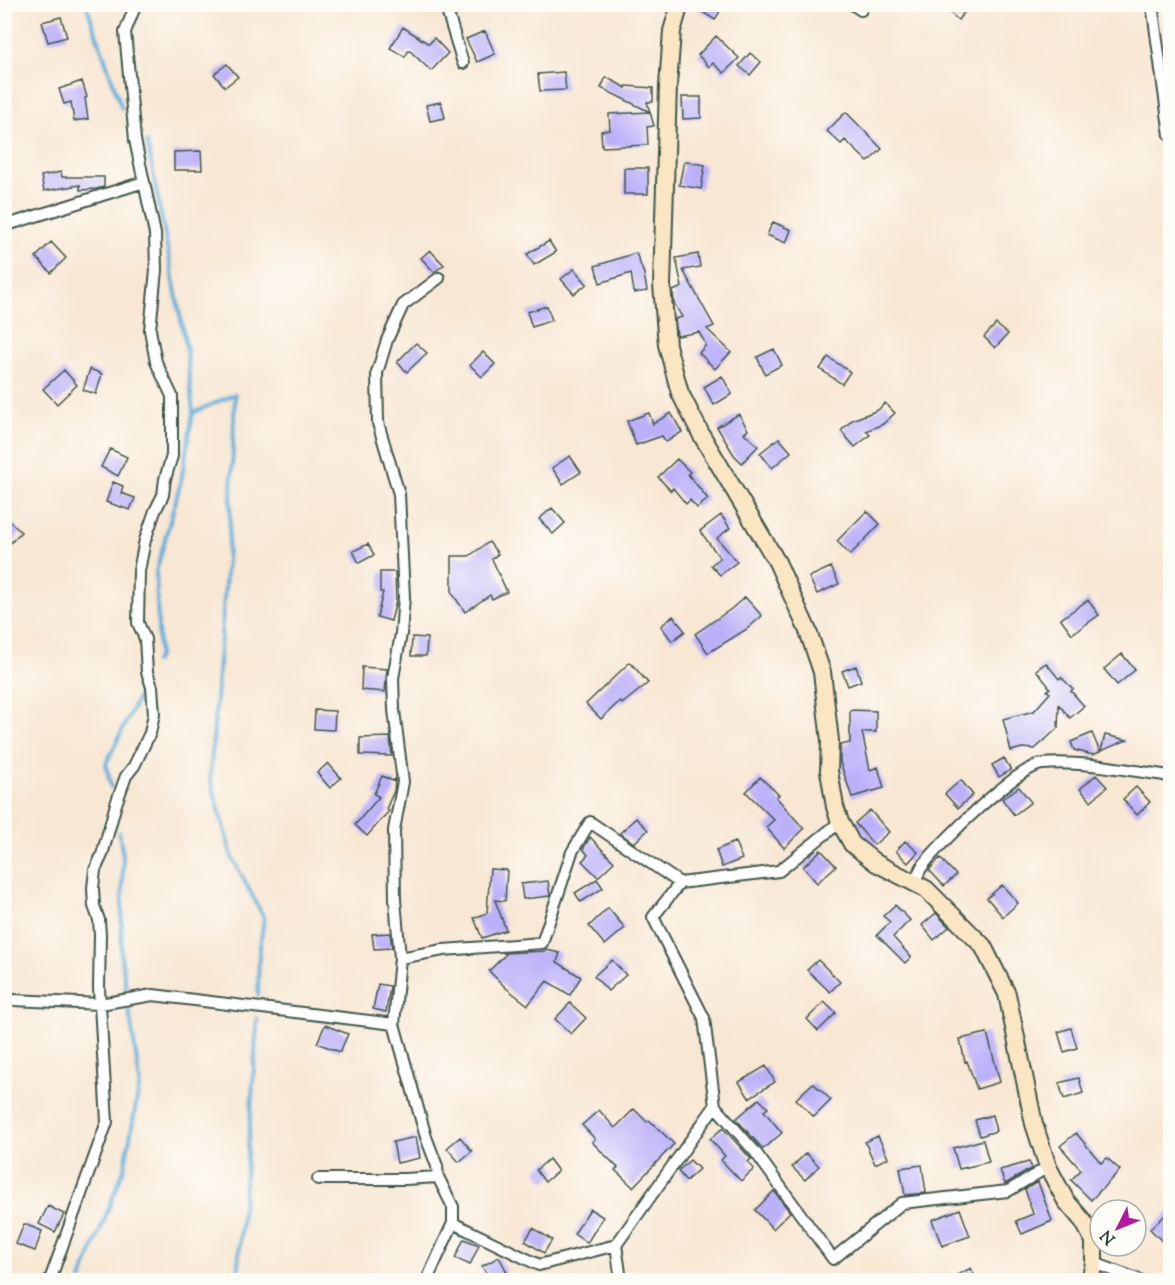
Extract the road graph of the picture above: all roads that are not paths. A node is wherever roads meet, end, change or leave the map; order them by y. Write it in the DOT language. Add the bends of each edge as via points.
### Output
graph roads {
  1 [pos="136,4"];
  2 [pos="445,4"];
  3 [pos="680,4"];
  4 [pos="1152,4"];
  5 [pos="463,63"];
  6 [pos="1170,135"];
  7 [pos="144,182"];
  8 [pos="4,226"];
  9 [pos="439,279"];
  10 [pos="1170,776"];
  11 [pos="840,822"];
  12 [pos="680,883"];
  13 [pos="914,883"];
  14 [pos="400,958"];
  15 [pos="4,995"];
  16 [pos="100,1004"];
  17 [pos="394,1024"];
  18 [pos="715,1106"];
  19 [pos="1048,1167"];
  20 [pos="438,1176"];
  21 [pos="318,1179"];
  22 [pos="453,1223"];
  23 [pos="616,1245"];
  24 [pos="1094,1263"];
  25 [pos="50,1281"];
  26 [pos="427,1281"];
  27 [pos="621,1281"];
  28 [pos="1090,1281"];
  29 [pos="1140,1281"];
  1 -- 7 [label="street" via="125,32 135,140"];
  2 -- 5 [label="street"];
  3 -- 11 [label="main road" via="672,31 668,86 663,285 667,345 680,393 777,562 808,631 822,672 830,741 829,771"];
  4 -- 6 [label="street"];
  7 -- 8 [label="street"];
  7 -- 16 [label="street" via="155,234 150,330 156,362 172,396 172,456 163,495 145,540 140,571 138,623 145,639 154,714 150,733 126,776 95,870"];
  9 -- 14 [label="street" via="403,304 377,373 378,423 399,494 402,536 404,597 393,678 403,782 394,830"];
  10 -- 13 [label="street" via="1061,764 1035,766 1007,784 943,843 921,867"];
  11 -- 12 [label="street" via="779,872"];
  11 -- 13 [label="main road" via="852,844 876,863"];
  12 -- 14 [label="street" via="590,822 572,852 542,943 443,950"];
  12 -- 18 [label="street" via="653,917 704,1018"];
  13 -- 19 [label="main road" via="926,889 983,946 1007,994 1034,1124"];
  14 -- 17 [label="street"];
  15 -- 16 [label="street" via="13,1000"];
  16 -- 17 [label="street" via="153,994"];
  16 -- 25 [label="street" via="108,1122"];
  17 -- 20 [label="street"];
  18 -- 19 [label="street" via="756,1153 832,1259 902,1203 1008,1191"];
  18 -- 23 [label="street"];
  19 -- 24 [label="main road" via="1094,1241"];
  20 -- 21 [label="street"];
  20 -- 22 [label="street" via="453,1207"];
  22 -- 23 [label="street" via="539,1265"];
  22 -- 26 [label="street"];
  23 -- 27 [label="street"];
  24 -- 28 [label="main road"];
  24 -- 29 [label="street"];
}
